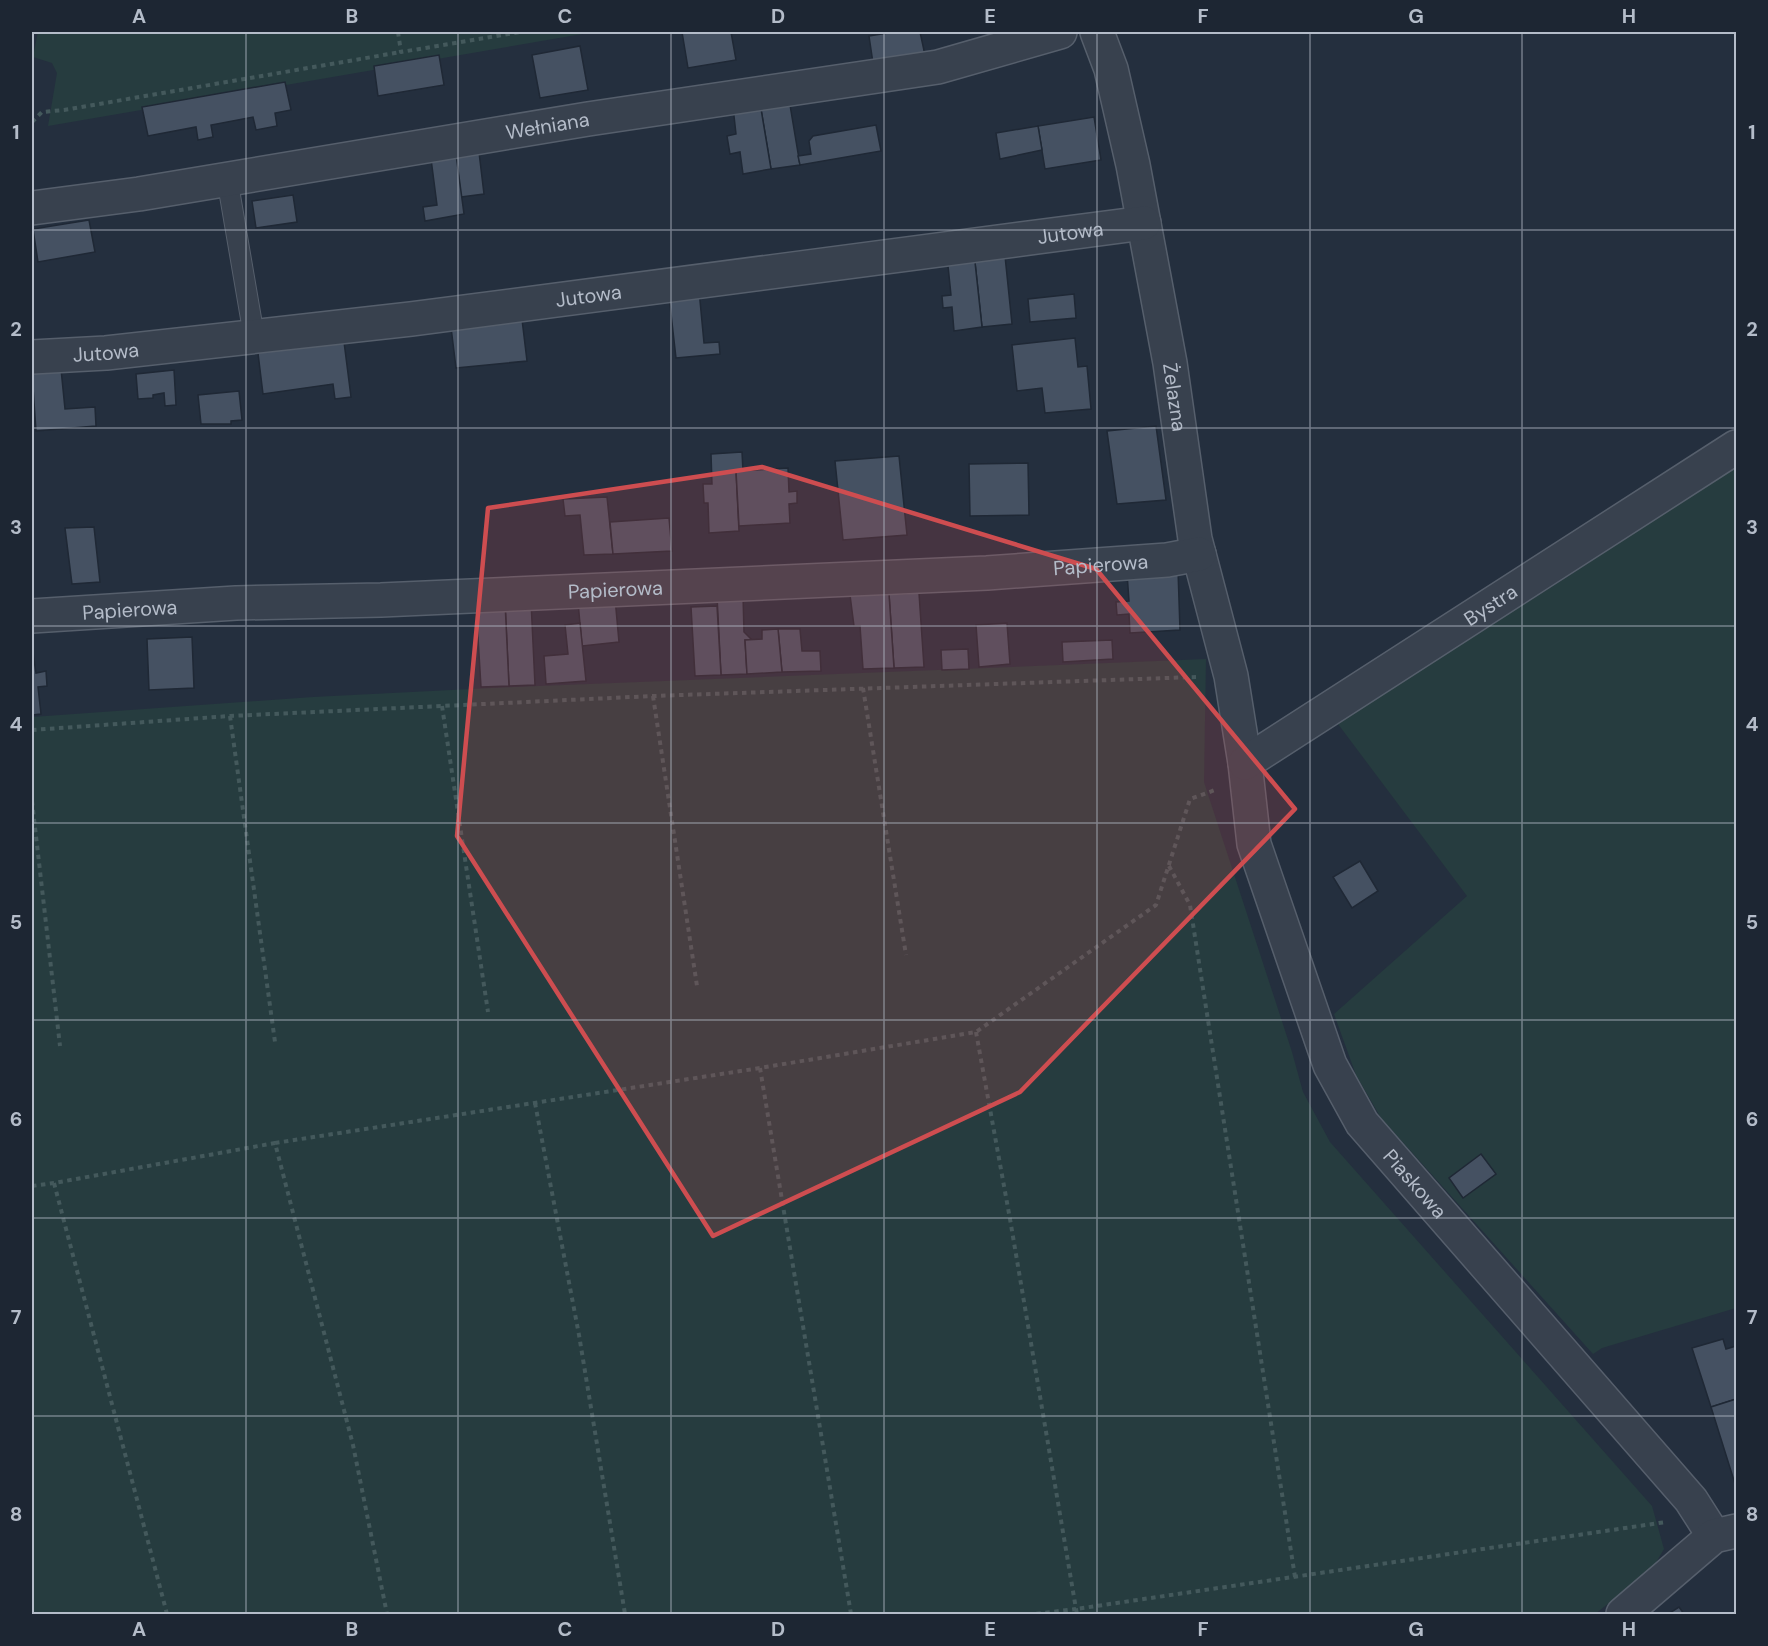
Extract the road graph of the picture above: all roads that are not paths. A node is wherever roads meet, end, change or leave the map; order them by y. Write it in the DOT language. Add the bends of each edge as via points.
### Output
graph roads {
  1 [pos="1060,32"];
  2 [pos="1097,32"];
  3 [pos="227,178"];
  4 [pos="32,208"];
  5 [pos="1144,224"];
  6 [pos="254,336"];
  7 [pos="32,357"];
  8 [pos="1737,447"];
  9 [pos="1199,554"];
  10 [pos="32,616"];
  11 [pos="1246,771"];
  12 [pos="1718,1528"];
  13 [pos="1623,1614"];
  1 -- 3 [label="street, Wełniana" via="938,67"];
  2 -- 5 [label="street, Żelazna" via="1111,69"];
  3 -- 4 [label="street, Wełniana"];
  3 -- 6 [label="lane"];
  5 -- 6 [label="street, Jutowa"];
  5 -- 9 [label="street, Żelazna"];
  6 -- 7 [label="street, Jutowa"];
  8 -- 11 [label="street, Bystra"];
  9 -- 10 [label="street, Papierowa" via="1167,560 987,573 392,600 236,603"];
  9 -- 11 [label="street, Żelazna" via="1231,676"];
  11 -- 12 [label="street, Piaskowa" via="1254,844 1330,1065 1362,1123"];
  12 -- 13 [label="street"];
}
